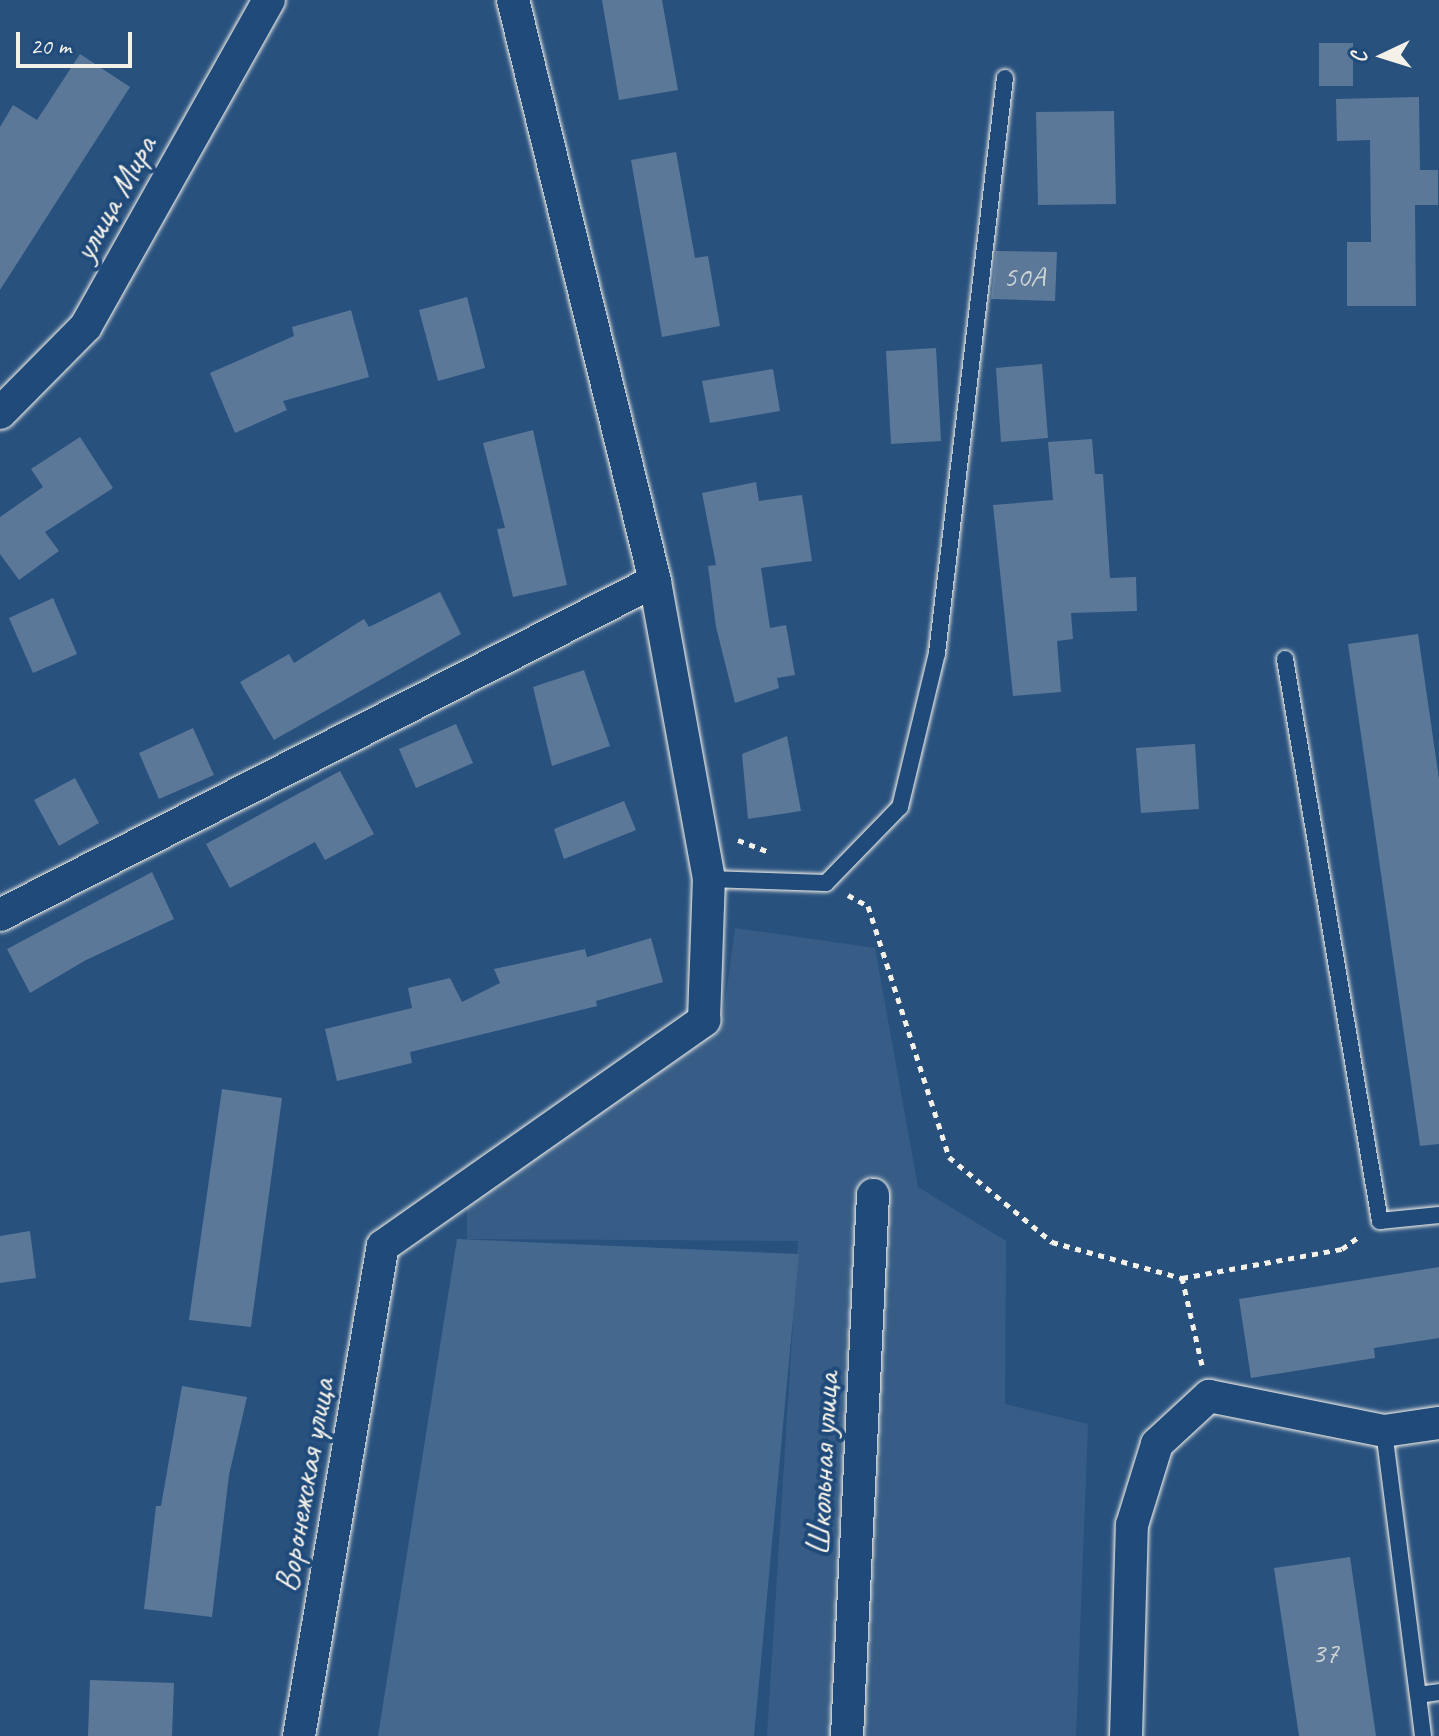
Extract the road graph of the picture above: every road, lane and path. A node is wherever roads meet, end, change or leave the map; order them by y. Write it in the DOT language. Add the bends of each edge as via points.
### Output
graph roads {
  1 [pos="269,0"];
  2 [pos="513,0"];
  3 [pos="1005,78"];
  4 [pos="0,413"];
  5 [pos="655,581"];
  6 [pos="1285,659"];
  7 [pos="700,827"];
  8 [pos="774,855"];
  9 [pos="709,879"];
  10 [pos="826,883"];
  11 [pos="0,915"];
  12 [pos="873,1195"];
  13 [pos="1439,1215"];
  14 [pos="1380,1221"];
  15 [pos="1182,1278"];
  16 [pos="1209,1396"];
  17 [pos="1439,1423"];
  18 [pos="1384,1431"];
  19 [pos="1439,1692"];
  20 [pos="1418,1695"];
  21 [pos="299,1736"];
  22 [pos="847,1736"];
  23 [pos="1126,1736"];
  24 [pos="1423,1736"];
  1 -- 4 [label="street, улица Мира" via="86,326"];
  2 -- 5 [label="street"];
  3 -- 10 [label="lane" via="937,653 900,807"];
  5 -- 7 [label="street"];
  5 -- 11 [label="street"];
  6 -- 14 [label="lane"];
  7 -- 8 [label="path"];
  7 -- 9 [label="street"];
  9 -- 10 [label="lane"];
  9 -- 21 [label="street, Воронежская улица" via="704,1020 383,1246"];
  10 -- 15 [label="path" via="868,906 949,1157 1052,1242"];
  12 -- 22 [label="street, Школьная улица"];
  13 -- 14 [label="lane"];
  14 -- 15 [label="path" via="1342,1249"];
  15 -- 16 [label="path"];
  16 -- 18 [label="street"];
  16 -- 23 [label="street" via="1157,1444 1132,1525"];
  17 -- 18 [label="street"];
  18 -- 20 [label="lane"];
  19 -- 20 [label="lane"];
  20 -- 24 [label="lane"];
}
